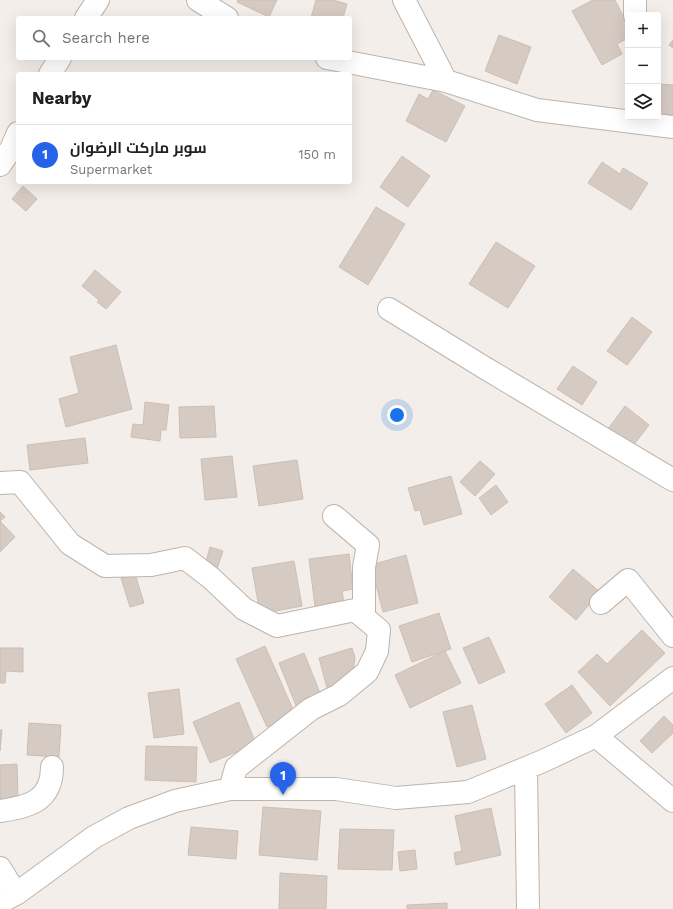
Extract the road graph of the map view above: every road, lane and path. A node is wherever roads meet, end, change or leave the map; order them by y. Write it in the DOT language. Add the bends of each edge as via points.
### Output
graph roads {
  1 [pos="98,0"];
  2 [pos="198,0"];
  3 [pos="404,0"];
  4 [pos="635,0"];
  5 [pos="635,12"];
  6 [pos="87,16"];
  7 [pos="224,16"];
  8 [pos="59,60"];
  9 [pos="337,60"];
  10 [pos="51,72"];
  11 [pos="446,81"];
  12 [pos="625,119"];
  13 [pos="634,120"];
  14 [pos="673,128"];
  15 [pos="16,138"];
  16 [pos="0,166"];
  17 [pos="389,309"];
  18 [pos="673,480"];
  19 [pos="0,483"];
  20 [pos="334,516"];
  21 [pos="601,603"];
  22 [pos="364,617"];
  23 [pos="673,636"];
  24 [pos="673,678"];
  25 [pos="596,736"];
  26 [pos="52,767"];
  27 [pos="526,769"];
  28 [pos="230,789"];
  29 [pos="673,801"];
  30 [pos="0,810"];
  31 [pos="0,868"];
  32 [pos="8,898"];
  33 [pos="528,909"];
  1 -- 6 [label="street"];
  2 -- 7 [label="street"];
  3 -- 11 [label="street"];
  4 -- 5 [label="street"];
  8 -- 10 [label="street"];
  9 -- 11 [label="street"];
  11 -- 12 [label="street" via="537,110"];
  13 -- 14 [label="street"];
  15 -- 16 [label="street"];
  17 -- 18 [label="street"];
  19 -- 22 [label="street" via="20,482 70,544 105,566 150,565 185,558 244,609 277,626 355,610"];
  20 -- 22 [label="street" via="368,545 364,567"];
  21 -- 23 [label="street" via="628,580"];
  22 -- 28 [label="street" via="379,630 376,651 367,672 339,696 311,709 236,768"];
  24 -- 25 [label="street"];
  25 -- 27 [label="street"];
  25 -- 29 [label="street"];
  26 -- 30 [label="street" via="52,779 40,798 28,805"];
  27 -- 28 [label="street" via="468,792 396,798 336,789"];
  27 -- 33 [label="street"];
  28 -- 32 [label="street" via="175,801 129,818 94,837"];
  31 -- 32 [label="street"];
}
